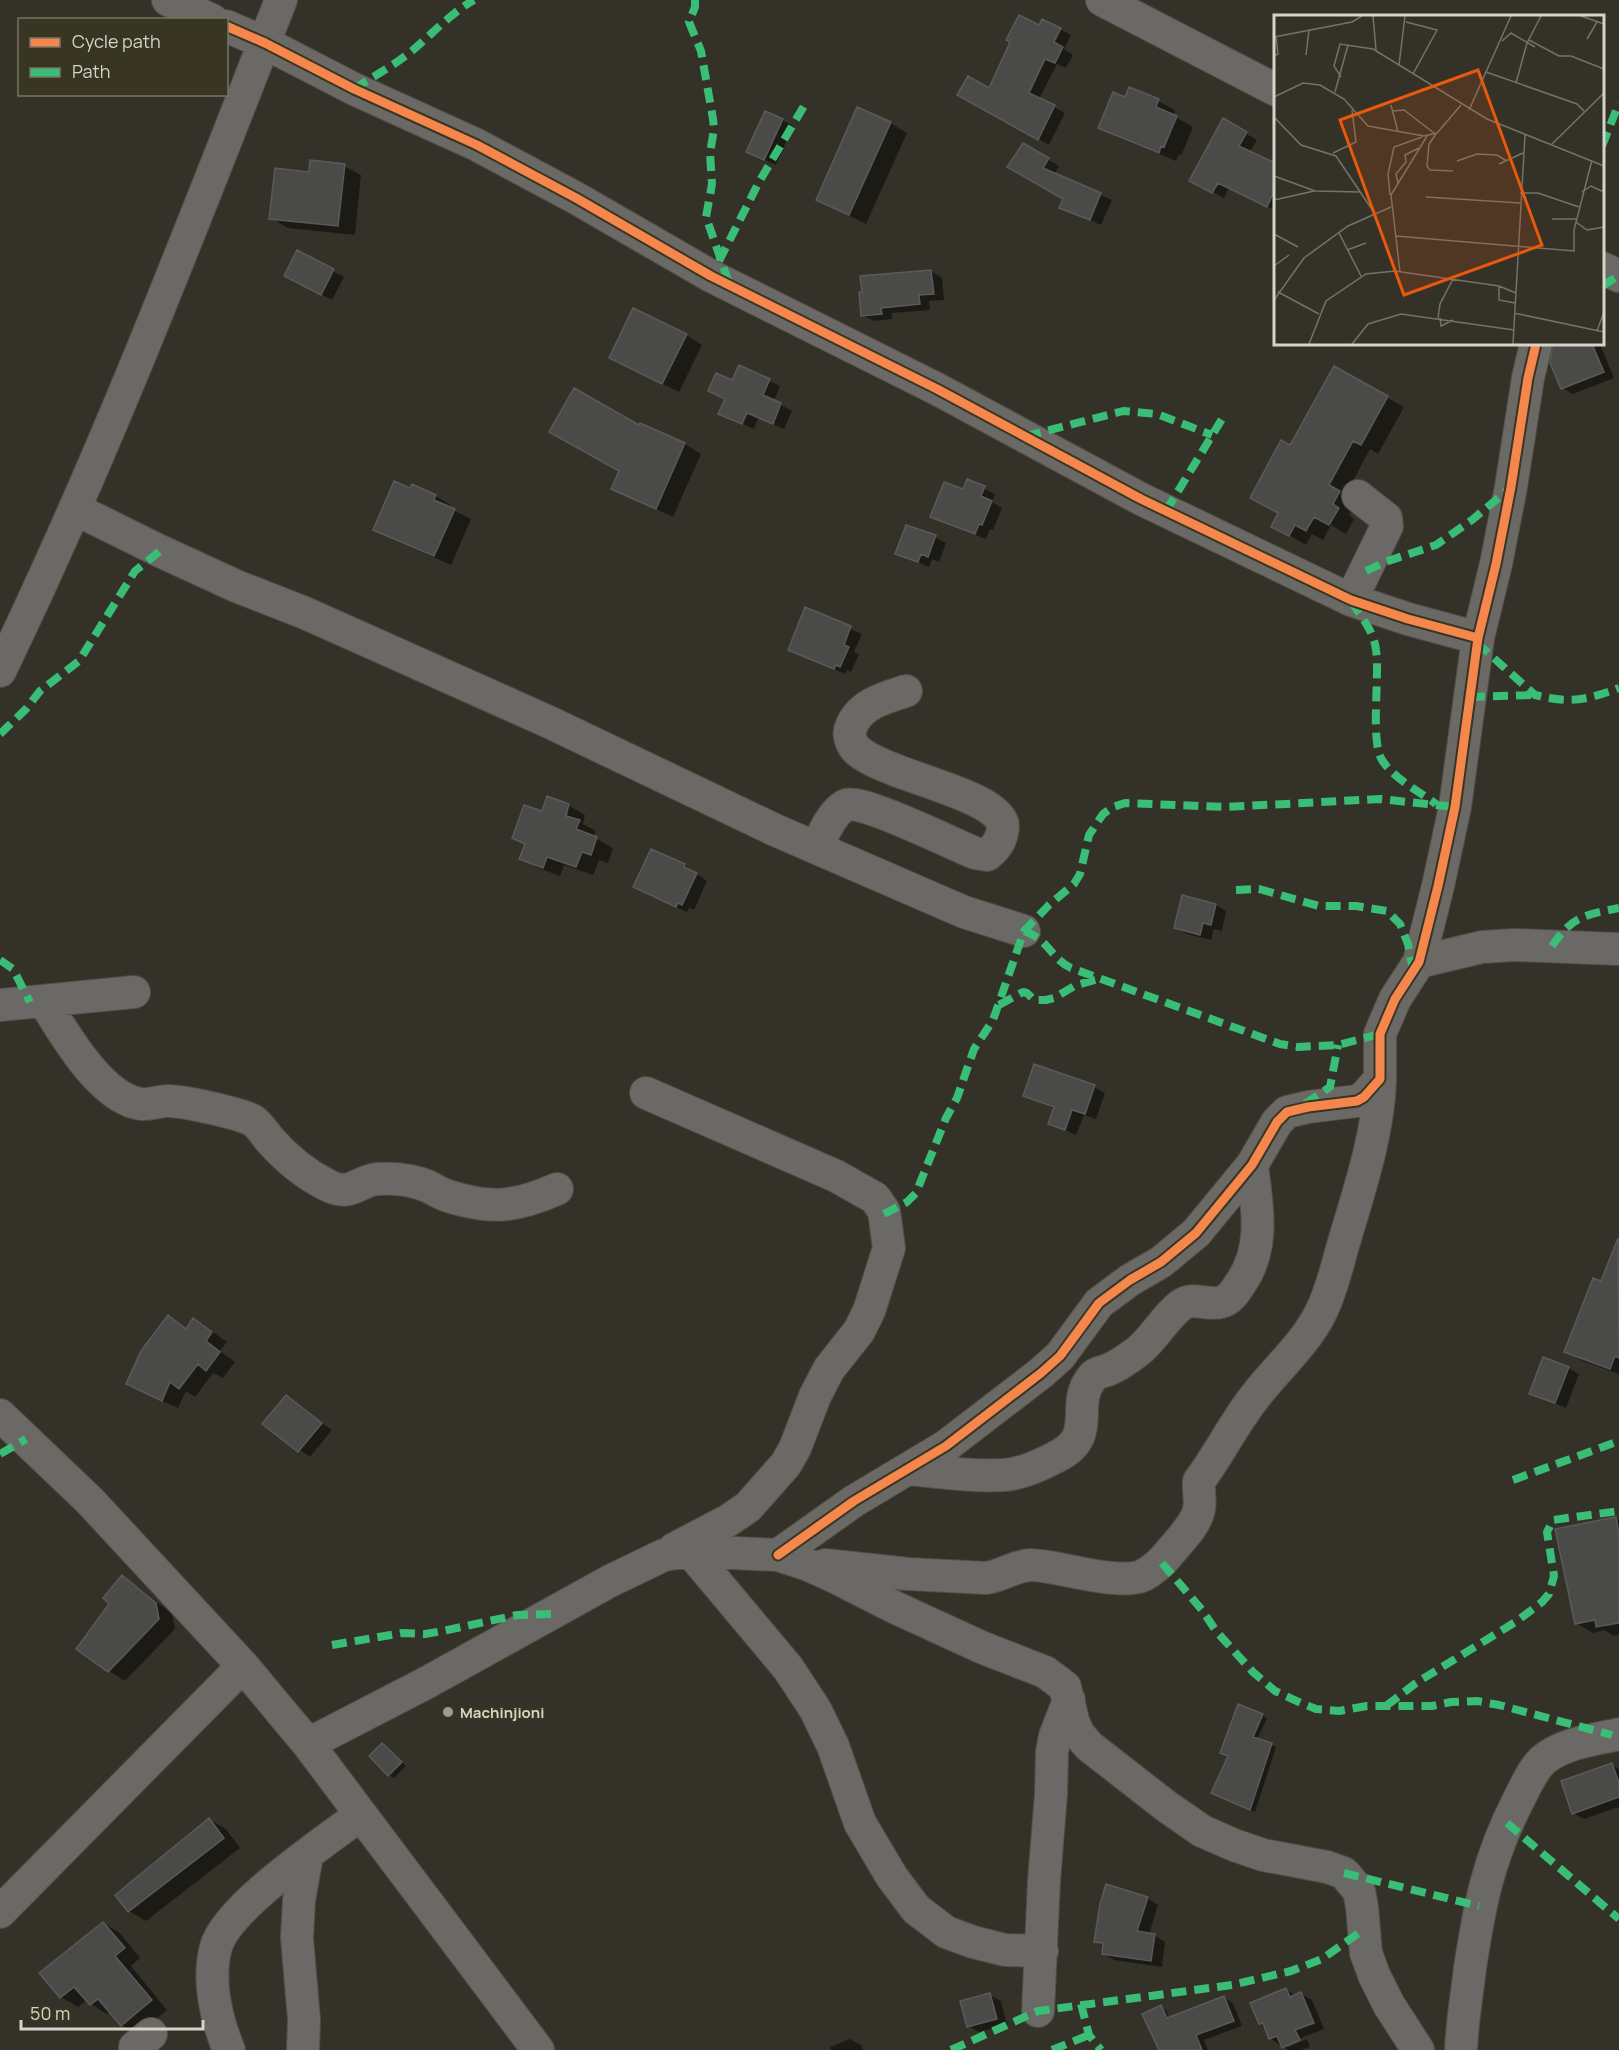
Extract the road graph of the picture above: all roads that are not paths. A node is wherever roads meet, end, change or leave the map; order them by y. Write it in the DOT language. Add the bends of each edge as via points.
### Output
graph roads {
  1 [pos="168,0"];
  2 [pos="281,0"];
  3 [pos="1102,0"];
  4 [pos="208,18"];
  5 [pos="228,27"];
  6 [pos="265,43"];
  7 [pos="1274,90"];
  8 [pos="1604,269"];
  9 [pos="1619,276"];
  10 [pos="1536,345"];
  11 [pos="1358,496"];
  12 [pos="75,509"];
  13 [pos="1351,600"];
  14 [pos="13,614"];
  15 [pos="1478,638"];
  16 [pos="0,671"];
  17 [pos="906,691"];
  18 [pos="817,847"];
  19 [pos="1024,931"];
  20 [pos="1618,951"];
  21 [pos="1419,962"];
  22 [pos="134,992"];
  23 [pos="44,1001"];
  24 [pos="0,1005"];
  25 [pos="1380,1078"];
  26 [pos="646,1093"];
  27 [pos="1252,1165"];
  28 [pos="557,1189"];
  29 [pos="0,1415"];
  30 [pos="909,1469"];
  31 [pos="677,1553"];
  32 [pos="792,1560"];
  33 [pos="243,1666"];
  34 [pos="1069,1700"];
  35 [pos="1619,1734"];
  36 [pos="308,1744"];
  37 [pos="360,1815"];
  38 [pos="307,1856"];
  39 [pos="0,1912"];
  40 [pos="1042,1951"];
  41 [pos="1038,2012"];
  42 [pos="229,2050"];
  43 [pos="303,2050"];
  44 [pos="538,2050"];
  45 [pos="1418,2050"];
  46 [pos="1461,2050"];
  1 -- 4 [label="street"];
  2 -- 6 [label="street"];
  3 -- 7 [label="street"];
  5 -- 6 [label="street"];
  6 -- 12 [label="street" via="174,275"];
  6 -- 13 [label="street" via="477,145 711,276 937,389 1141,499"];
  8 -- 9 [label="street"];
  10 -- 15 [label="street" via="1498,553"];
  11 -- 13 [label="street" via="1386,518 1387,526"];
  12 -- 14 [label="street"];
  12 -- 18 [label="street"];
  13 -- 15 [label="street"];
  14 -- 16 [label="street"];
  15 -- 21 [label="street" via="1455,807"];
  17 -- 18 [label="street" via="879,699 864,709 849,730 856,750 993,811 1002,820 1001,839 987,855 975,853 855,804 846,805 835,815"];
  18 -- 19 [label="street" via="954,908"];
  20 -- 21 [label="street" via="1504,946"];
  21 -- 25 [label="street" via="1395,999 1380,1034"];
  22 -- 23 [label="street"];
  23 -- 24 [label="street"];
  23 -- 28 [label="street" via="63,1033 101,1081 127,1101 180,1102 253,1121 307,1174 329,1186 345,1190 376,1179 412,1181 484,1205 530,1201"];
  25 -- 27 [label="street" via="1357,1101 1287,1112"];
  25 -- 32 [label="street" via="1380,1104 1361,1180 1320,1313 1301,1343 1246,1409 1199,1481 1200,1508 1162,1563 1131,1578 1030,1565 986,1578"];
  26 -- 31 [label="street" via="836,1176 875,1198 884,1211 889,1248 869,1311 859,1331 829,1369 786,1464 748,1507"];
  27 -- 30 [label="street" via="1196,1233 1161,1262 1099,1303 1060,1356 946,1446"];
  27 -- 30 [label="street" via="1258,1234 1243,1280 1231,1297 1219,1303 1182,1304 1139,1351 1096,1373 1084,1397 1081,1432 1075,1444 1058,1457 1006,1475"];
  29 -- 33 [label="street" via="90,1501"];
  30 -- 32 [label="street" via="854,1501"];
  31 -- 32 [label="street"];
  31 -- 36 [label="street" via="610,1581"];
  31 -- 40 [label="street" via="788,1668 815,1708 860,1823 916,1909 946,1932 973,1942 1005,1950"];
  32 -- 34 [label="street" via="981,1647 1045,1672 1065,1687"];
  33 -- 36 [label="street"];
  33 -- 39 [label="street"];
  34 -- 40 [label="street" via="1052,1752"];
  34 -- 45 [label="street" via="1078,1733 1089,1746 1202,1830 1263,1855 1344,1873 1359,1891 1366,1953 1374,1975"];
  35 -- 46 [label="street" via="1578,1743 1541,1762 1507,1822 1479,1906"];
  36 -- 37 [label="street"];
  37 -- 38 [label="street"];
  37 -- 44 [label="street"];
  38 -- 42 [label="street" via="259,1892 224,1928 216,1946 212,1974 221,2030"];
  38 -- 43 [label="street" via="298,1900 297,1938"];
  40 -- 41 [label="street"];
}
